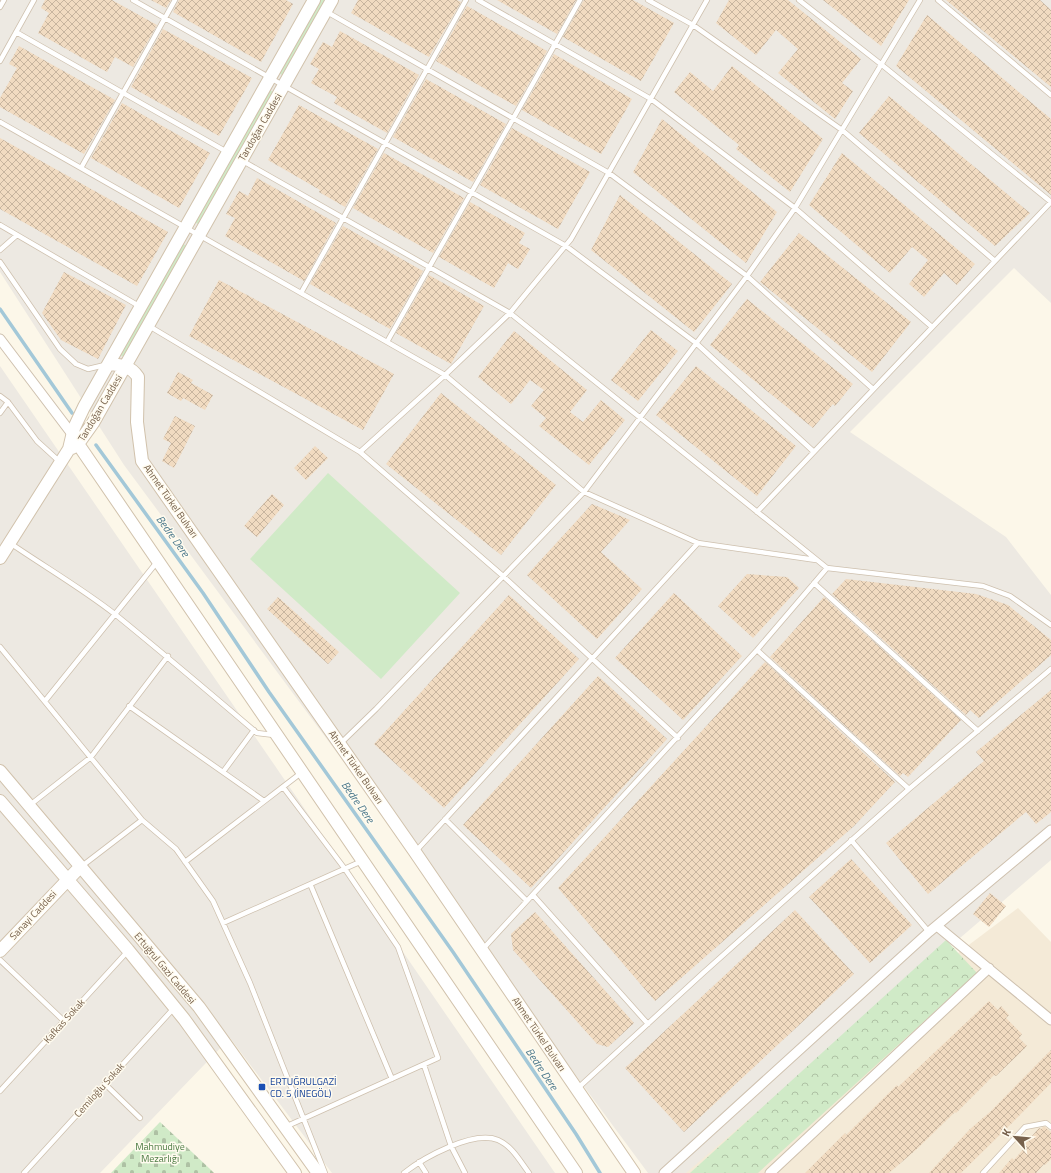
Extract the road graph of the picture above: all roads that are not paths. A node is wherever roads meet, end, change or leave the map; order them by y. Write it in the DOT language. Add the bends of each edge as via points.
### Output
graph roads {
  1 [pos="4,0"];
  2 [pos="34,0"];
  3 [pos="134,0"];
  4 [pos="175,0"];
  5 [pos="332,0"];
  6 [pos="466,0"];
  7 [pos="478,0"];
  8 [pos="580,0"];
  9 [pos="648,0"];
  10 [pos="707,0"];
  11 [pos="799,0"];
  12 [pos="920,0"];
  13 [pos="938,0"];
  14 [pos="311,1"];
  15 [pos="0,7"];
  16 [pos="326,12"];
  17 [pos="165,18"];
  18 [pos="693,25"];
  19 [pos="16,32"];
  20 [pos="555,44"];
  21 [pos="0,61"];
  22 [pos="882,65"];
  23 [pos="427,69"];
  24 [pos="270,78"];
  25 [pos="284,86"];
  26 [pos="123,93"];
  27 [pos="1051,95"];
  28 [pos="651,99"];
  29 [pos="513,118"];
  30 [pos="0,122"];
  31 [pos="842,130"];
  32 [pos="385,143"];
  33 [pos="228,153"];
  34 [pos="241,160"];
  35 [pos="80,168"];
  36 [pos="609,173"];
  37 [pos="471,192"];
  38 [pos="1051,202"];
  39 [pos="795,208"];
  40 [pos="343,218"];
  41 [pos="0,225"];
  42 [pos="186,228"];
  43 [pos="17,235"];
  44 [pos="199,235"];
  45 [pos="566,246"];
  46 [pos="0,250"];
  47 [pos="995,261"];
  48 [pos="0,262"];
  49 [pos="429,267"];
  50 [pos="747,276"];
  51 [pos="301,293"];
  52 [pos="141,307"];
  53 [pos="510,313"];
  54 [pos="148,325"];
  55 [pos="932,327"];
  56 [pos="0,339"];
  57 [pos="387,342"];
  58 [pos="696,343"];
  59 [pos="109,364"];
  60 [pos="125,366"];
  61 [pos="445,375"];
  62 [pos="873,389"];
  63 [pos="0,396"];
  64 [pos="8,402"];
  65 [pos="0,414"];
  66 [pos="640,418"];
  67 [pos="73,443"];
  68 [pos="360,452"];
  69 [pos="814,452"];
  70 [pos="60,463"];
  71 [pos="584,492"];
  72 [pos="757,512"];
  73 [pos="9,542"];
  74 [pos="698,543"];
  75 [pos="0,558"];
  76 [pos="816,560"];
  77 [pos="158,561"];
  78 [pos="827,568"];
  79 [pos="503,576"];
  80 [pos="814,583"];
  81 [pos="116,615"];
  82 [pos="1051,625"];
  83 [pos="0,647"];
  84 [pos="757,650"];
  85 [pos="168,656"];
  86 [pos="592,658"];
  87 [pos="1051,669"];
  88 [pos="45,701"];
  89 [pos="129,706"];
  90 [pos="254,730"];
  91 [pos="978,731"];
  92 [pos="278,736"];
  93 [pos="678,738"];
  94 [pos="340,744"];
  95 [pos="91,757"];
  96 [pos="0,771"];
  97 [pos="223,772"];
  98 [pos="302,772"];
  99 [pos="283,787"];
  100 [pos="909,789"];
  101 [pos="264,801"];
  102 [pos="1,805"];
  103 [pos="29,806"];
  104 [pos="445,819"];
  105 [pos="142,820"];
  106 [pos="1051,830"];
  107 [pos="851,840"];
  108 [pos="415,852"];
  109 [pos="363,861"];
  110 [pos="185,862"];
  111 [pos="80,867"];
  112 [pos="346,869"];
  113 [pos="66,880"];
  114 [pos="311,886"];
  115 [pos="533,895"];
  116 [pos="527,901"];
  117 [pos="223,923"];
  118 [pos="937,926"];
  119 [pos="929,932"];
  120 [pos="128,950"];
  121 [pos="482,950"];
  122 [pos="0,951"];
  123 [pos="0,960"];
  124 [pos="989,968"];
  125 [pos="174,1008"];
  126 [pos="1051,1020"];
  127 [pos="64,1021"];
  128 [pos="648,1024"];
  129 [pos="424,1065"];
  130 [pos="392,1079"];
  131 [pos="105,1084"];
  132 [pos="577,1089"];
  133 [pos="0,1091"];
  134 [pos="140,1118"];
  135 [pos="302,1119"];
  136 [pos="285,1127"];
  137 [pos="1051,1127"];
  138 [pos="451,1146"];
  139 [pos="419,1162"];
  140 [pos="24,1173"];
  141 [pos="295,1173"];
  142 [pos="318,1173"];
  143 [pos="325,1173"];
  144 [pos="404,1173"];
  145 [pos="426,1173"];
  146 [pos="465,1173"];
  147 [pos="529,1173"];
  148 [pos="576,1173"];
  149 [pos="634,1173"];
  150 [pos="664,1173"];
  151 [pos="770,1173"];
  152 [pos="983,1173"];
  1 -- 15 [label="lane"];
  2 -- 19 [label="lane"];
  3 -- 17 [label="lane"];
  4 -- 17 [label="lane"];
  5 -- 16 [label="street, Tandoğan Caddesi"];
  6 -- 23 [label="lane"];
  7 -- 20 [label="lane"];
  8 -- 20 [label="lane"];
  9 -- 18 [label="lane"];
  10 -- 18 [label="lane"];
  11 -- 22 [label="lane"];
  12 -- 22 [label="lane"];
  13 -- 27 [label="lane"];
  14 -- 24 [label="street, Tandoğan Caddesi"];
  16 -- 23 [label="lane"];
  16 -- 25 [label="street, Tandoğan Caddesi"];
  17 -- 24 [label="lane"];
  17 -- 26 [label="lane"];
  18 -- 28 [label="lane"];
  18 -- 31 [label="lane"];
  19 -- 21 [label="lane"];
  19 -- 26 [label="lane"];
  20 -- 28 [label="lane"];
  20 -- 29 [label="lane"];
  22 -- 31 [label="lane"];
  22 -- 38 [label="lane"];
  23 -- 29 [label="lane"];
  23 -- 32 [label="lane"];
  24 -- 25 [label="lane"];
  24 -- 33 [label="street, Tandoğan Caddesi"];
  25 -- 32 [label="lane"];
  25 -- 34 [label="street, Tandoğan Caddesi"];
  26 -- 33 [label="lane"];
  26 -- 35 [label="lane"];
  28 -- 36 [label="lane"];
  28 -- 39 [label="lane"];
  29 -- 36 [label="lane"];
  29 -- 37 [label="lane"];
  30 -- 35 [label="lane"];
  31 -- 39 [label="lane"];
  31 -- 47 [label="lane"];
  32 -- 37 [label="lane"];
  32 -- 40 [label="lane"];
  33 -- 42 [label="street, Tandoğan Caddesi"];
  34 -- 40 [label="lane"];
  34 -- 44 [label="street, Tandoğan Caddesi"];
  35 -- 42 [label="lane"];
  36 -- 45 [label="lane"];
  36 -- 50 [label="lane"];
  37 -- 45 [label="lane"];
  37 -- 49 [label="lane"];
  38 -- 47 [label="lane"];
  39 -- 50 [label="lane"];
  39 -- 55 [label="lane"];
  40 -- 49 [label="lane"];
  40 -- 51 [label="lane"];
  41 -- 43 [label="lane"];
  42 -- 44 [label="lane"];
  42 -- 52 [label="street, Tandoğan Caddesi"];
  43 -- 46 [label="lane"];
  43 -- 52 [label="lane"];
  44 -- 51 [label="lane"];
  44 -- 54 [label="street, Tandoğan Caddesi"];
  45 -- 53 [label="lane"];
  45 -- 58 [label="lane"];
  47 -- 55 [label="lane"];
  48 -- 59 [label="lane" via="60,349 76,364 88,369"];
  49 -- 53 [label="lane"];
  49 -- 57 [label="lane"];
  50 -- 58 [label="lane"];
  50 -- 62 [label="lane"];
  51 -- 57 [label="lane"];
  52 -- 59 [label="street, Tandoğan Caddesi"];
  53 -- 61 [label="lane"];
  53 -- 66 [label="lane"];
  54 -- 60 [label="street, Tandoğan Caddesi"];
  54 -- 68 [label="lane"];
  55 -- 62 [label="lane"];
  56 -- 67 [label="street"];
  57 -- 61 [label="lane"];
  58 -- 66 [label="lane"];
  58 -- 69 [label="lane"];
  59 -- 60 [label="street"];
  59 -- 67 [label="street, Tandoğan Caddesi" via="84,408"];
  60 -- 67 [label="street, Tandoğan Caddesi"];
  60 -- 94 [label="street, Ahmet Türkel Bulvarı" via="138,377 137,422 142,461"];
  61 -- 68 [label="lane"];
  61 -- 71 [label="lane"];
  62 -- 69 [label="lane"];
  63 -- 64 [label="lane"];
  64 -- 65 [label="lane"];
  64 -- 70 [label="lane" via="37,441"];
  66 -- 71 [label="lane"];
  66 -- 72 [label="lane"];
  67 -- 70 [label="street"];
  67 -- 77 [label="street"];
  68 -- 79 [label="lane"];
  69 -- 72 [label="lane"];
  70 -- 73 [label="street"];
  71 -- 74 [label="lane"];
  71 -- 79 [label="lane"];
  72 -- 76 [label="lane"];
  73 -- 75 [label="street"];
  73 -- 81 [label="lane"];
  74 -- 76 [label="lane"];
  74 -- 86 [label="lane"];
  76 -- 78 [label="lane"];
  77 -- 81 [label="lane"];
  77 -- 92 [label="street"];
  78 -- 80 [label="lane"];
  78 -- 82 [label="lane" via="983,586 1010,596"];
  79 -- 86 [label="lane"];
  79 -- 94 [label="lane"];
  80 -- 84 [label="lane"];
  80 -- 91 [label="lane"];
  81 -- 85 [label="lane"];
  81 -- 88 [label="lane"];
  83 -- 88 [label="lane"];
  84 -- 93 [label="lane"];
  84 -- 100 [label="lane"];
  85 -- 89 [label="lane"];
  85 -- 90 [label="lane"];
  86 -- 93 [label="lane"];
  86 -- 104 [label="lane"];
  87 -- 91 [label="lane"];
  88 -- 95 [label="lane"];
  89 -- 95 [label="lane"];
  89 -- 97 [label="lane"];
  90 -- 92 [label="lane" via="257,733"];
  90 -- 97 [label="lane"];
  91 -- 100 [label="lane"];
  92 -- 98 [label="street"];
  93 -- 115 [label="lane"];
  94 -- 108 [label="street, Ahmet Türkel Bulvarı"];
  95 -- 103 [label="lane"];
  95 -- 105 [label="lane"];
  96 -- 103 [label="street, Ertuğrul Gazi Caddesi"];
  97 -- 101 [label="lane"];
  98 -- 99 [label="lane"];
  98 -- 109 [label="street"];
  99 -- 101 [label="lane"];
  99 -- 112 [label="lane"];
  100 -- 107 [label="lane"];
  101 -- 110 [label="lane"];
  102 -- 113 [label="street, Ertuğrul Gazi Caddesi"];
  103 -- 111 [label="street, Ertuğrul Gazi Caddesi"];
  104 -- 108 [label="lane"];
  104 -- 116 [label="lane"];
  105 -- 110 [label="lane" via="176,850"];
  105 -- 111 [label="lane"];
  106 -- 118 [label="street"];
  107 -- 119 [label="lane"];
  107 -- 128 [label="lane"];
  108 -- 121 [label="street, Ahmet Türkel Bulvarı"];
  109 -- 112 [label="lane"];
  109 -- 148 [label="street"];
  110 -- 117 [label="lane" via="213,901"];
  111 -- 113 [label="street, Sanayi Caddesi"];
  111 -- 136 [label="street, Ertuğrul Gazi Caddesi" via="199,1007"];
  112 -- 114 [label="lane"];
  112 -- 129 [label="lane" via="398,947 438,1058"];
  113 -- 120 [label="street, Ertuğrul Gazi Caddesi"];
  113 -- 122 [label="street, Sanayi Caddesi"];
  114 -- 117 [label="lane"];
  114 -- 130 [label="lane"];
  115 -- 116 [label="lane"];
  115 -- 128 [label="lane"];
  116 -- 121 [label="lane"];
  117 -- 135 [label="lane" via="250,983"];
  118 -- 119 [label="street"];
  118 -- 124 [label="street"];
  119 -- 150 [label="street"];
  120 -- 125 [label="street, Ertuğrul Gazi Caddesi"];
  120 -- 127 [label="lane, Kafkas Sokak"];
  121 -- 132 [label="street, Ahmet Türkel Bulvarı"];
  123 -- 127 [label="lane"];
  124 -- 126 [label="street"];
  124 -- 151 [label="street"];
  125 -- 131 [label="lane, Cemiloğlu Sokak"];
  125 -- 141 [label="street, Ertuğrul Gazi Caddesi"];
  127 -- 133 [label="lane, Kafkas Sokak"];
  128 -- 132 [label="lane"];
  129 -- 130 [label="lane"];
  129 -- 138 [label="lane"];
  130 -- 135 [label="lane"];
  131 -- 134 [label="lane"];
  131 -- 140 [label="lane, Cemiloğlu Sokak"];
  132 -- 149 [label="street, Ahmet Türkel Bulvarı"];
  135 -- 136 [label="lane"];
  135 -- 143 [label="lane"];
  136 -- 142 [label="street, Ertuğrul Gazi Caddesi"];
  137 -- 152 [label="lane" via="1046,1123 1025,1127"];
  138 -- 139 [label="lane"];
  138 -- 146 [label="lane"];
  138 -- 147 [label="lane" via="475,1140 498,1140 510,1147"];
  139 -- 144 [label="lane"];
  139 -- 145 [label="lane"];
}
